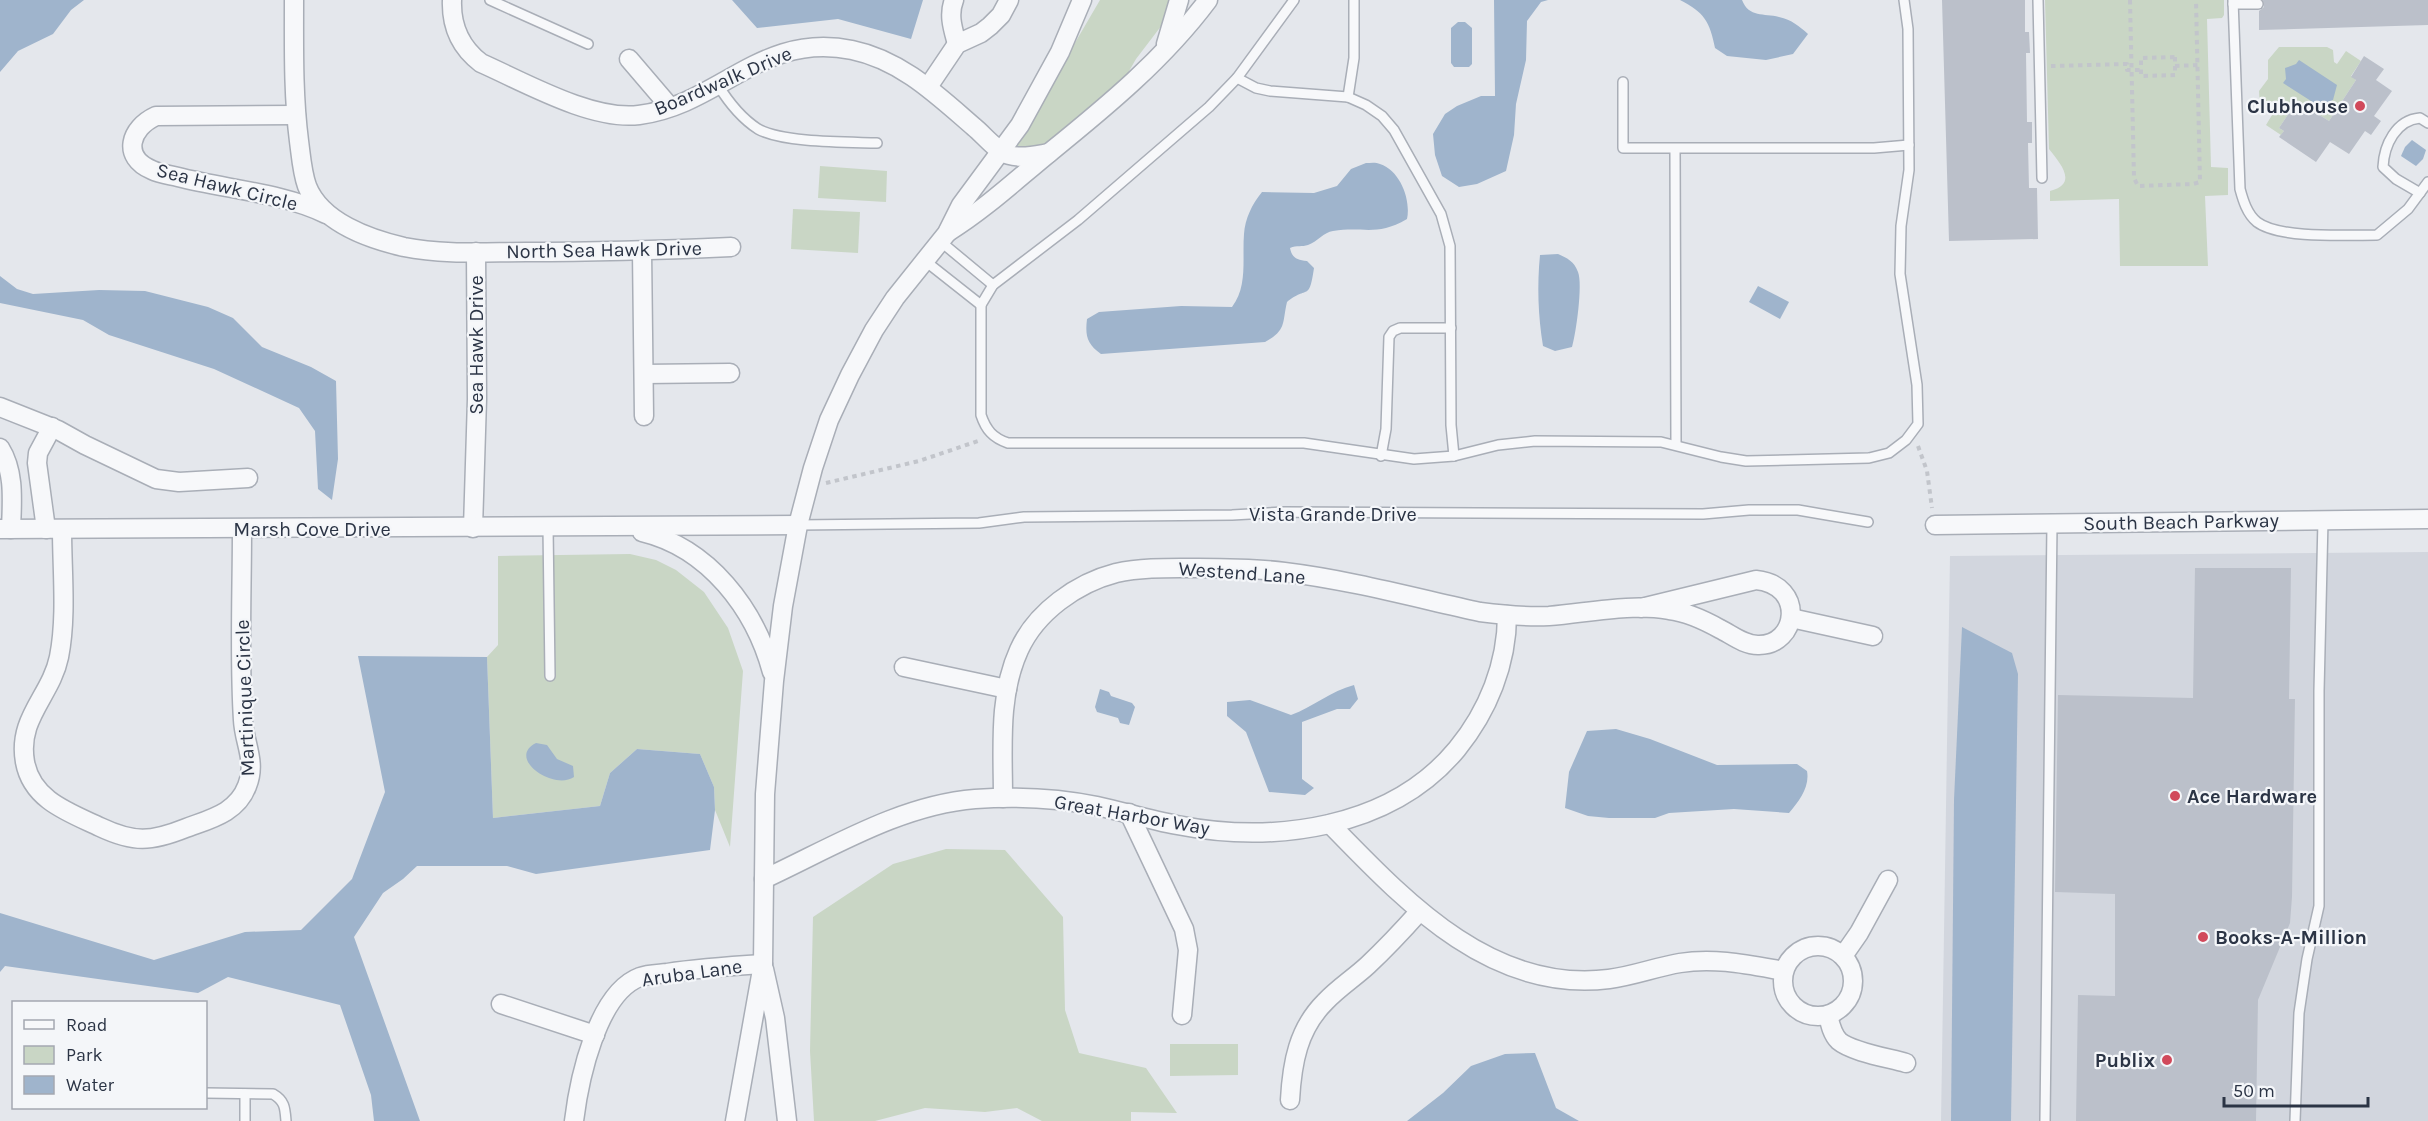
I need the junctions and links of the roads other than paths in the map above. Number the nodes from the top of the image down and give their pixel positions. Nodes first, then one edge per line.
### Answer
1 (294, 0) edge
2 (452, 0) edge
3 (490, 0) edge
4 (954, 0) edge
5 (1009, 0) edge
6 (1179, 0) edge
7 (1208, 0) edge
8 (1294, 0) edge
9 (1354, 0) edge
10 (1904, 0) edge
11 (2038, 0) edge
12 (1082, 1) edge
13 (2233, 2) edge
14 (2258, 4) dead end
15 (588, 44) dead end
16 (957, 44) junction
17 (1163, 52) junction
18 (629, 59) dead end
19 (1237, 78) junction
20 (1623, 82) dead end
21 (718, 85) junction
22 (928, 87) junction
23 (1348, 97) junction
24 (670, 107) junction
25 (296, 114) junction
26 (2428, 123) edge
27 (877, 143) dead end
28 (1909, 146) junction
29 (1676, 148) junction
30 (1002, 151) junction
31 (1049, 153) junction
32 (2042, 178) dead end
33 (2428, 182) edge
34 (2420, 193) junction
35 (333, 218) junction
36 (943, 237) junction
37 (731, 247) dead end
38 (642, 251) junction
39 (476, 252) junction
40 (924, 260) junction
41 (993, 285) junction
42 (981, 305) junction
43 (1451, 328) junction
44 (730, 373) dead end
45 (644, 374) junction
46 (0, 407) edge
47 (644, 416) dead end
48 (52, 427) junction
49 (1676, 444) junction
50 (3, 454) edge
51 (1381, 456) junction
52 (1454, 456) junction
53 (38, 459) junction
54 (248, 478) dead end
55 (1936, 519) road end
56 (2428, 519) edge
57 (2323, 520) junction
58 (1868, 522) dead end
59 (2052, 524) junction
60 (798, 525) junction
61 (548, 527) junction
62 (623, 527) junction
63 (473, 528) junction
64 (6, 529) edge
65 (242, 529) junction
66 (54, 530) junction
67 (1641, 608) junction
68 (1507, 615) junction
69 (1791, 618) junction
70 (1873, 636) dead end
71 (904, 667) dead end
72 (550, 676) dead end
73 (774, 681) junction
74 (1007, 689) junction
75 (1004, 798) junction
76 (1130, 813) junction
77 (1330, 824) junction
78 (764, 879) junction
79 (1888, 880) dead end
80 (1419, 912) junction
81 (1843, 956) junction
82 (763, 964) junction
83 (1784, 971) junction
84 (501, 1004) dead end
85 (1182, 1015) dead end
86 (1828, 1015) junction
87 (595, 1035) junction
88 (1906, 1063) dead end
89 (207, 1093) edge
90 (245, 1094) junction
91 (1290, 1100) dead end
92 (245, 1121) edge
93 (285, 1121) edge
94 (574, 1121) edge
95 (735, 1121) edge
96 (787, 1121) edge
97 (2044, 1121) edge
98 (2295, 1121) edge

1 - 25 street, Sea Hawk Drive
2 - 24 street, Boardwalk Drive
3 - 15 lane
4 - 16 street
5 - 16 street
6 - 17 street
7 - 17 street
8 - 19 lane
9 - 23 lane
10 - 28 lane
11 - 32 lane
12 - 30 street
13 - 14 lane
13 - 34 lane
16 - 22 street
17 - 31 street
18 - 24 street
19 - 23 lane
19 - 41 lane
20 - 29 lane
21 - 22 street, Boardwalk Drive
21 - 24 street, Boardwalk Drive
21 - 27 lane
22 - 30 street, Boardwalk Drive
23 - 43 lane
25 - 35 street, Sea Hawk Drive
25 - 35 street, Sea Hawk Circle
26 - 34 lane
28 - 29 lane
28 - 49 lane
29 - 49 lane
30 - 31 street
30 - 36 street
31 - 36 street
33 - 34 lane
35 - 39 street, Sea Hawk Drive
36 - 40 street
36 - 41 lane
37 - 38 street, North Sea Hawk Drive
38 - 39 street, North Sea Hawk Drive
38 - 45 street
39 - 63 street, Sea Hawk Drive
40 - 42 lane
40 - 60 street
41 - 42 lane
42 - 51 lane
43 - 51 lane
43 - 52 lane
44 - 45 street
45 - 47 street
46 - 48 street
48 - 53 street
48 - 54 street
49 - 52 lane
50 - 53 street
50 - 64 street
51 - 52 lane
53 - 66 street, Martinique Circle
55 - 59 street, South Beach Parkway
56 - 57 street, South Beach Parkway
57 - 59 street, South Beach Parkway
57 - 98 lane
58 - 60 lane, Vista Grande Drive
59 - 97 lane
60 - 62 street, Marsh Cove Drive
60 - 73 street
61 - 62 street, Marsh Cove Drive
61 - 63 street, Marsh Cove Drive
61 - 72 lane
62 - 73 street, Marsh Cove Drive
63 - 65 street, Marsh Cove Drive
64 - 66 street, Marsh Cove Drive
65 - 66 street, Marsh Cove Drive
65 - 66 street, Martinique Circle
67 - 68 street, Westend Lane
67 - 69 street
67 - 69 street
68 - 74 street, Westend Lane
68 - 77 street, Great Harbor Way
69 - 70 street
71 - 74 street
73 - 78 street
74 - 75 street, Westend Lane
75 - 76 street, Great Harbor Way
75 - 78 street, Great Harbor Way
76 - 77 street, Great Harbor Way
76 - 85 street
77 - 80 street
78 - 82 street
79 - 81 street
80 - 83 street
80 - 91 street
81 - 83 street
81 - 86 street
82 - 87 street, Aruba Lane
82 - 95 street
82 - 96 street
83 - 86 street
84 - 87 street
86 - 88 street
87 - 94 street, Aruba Lane
89 - 90 lane
90 - 92 lane
90 - 93 lane

